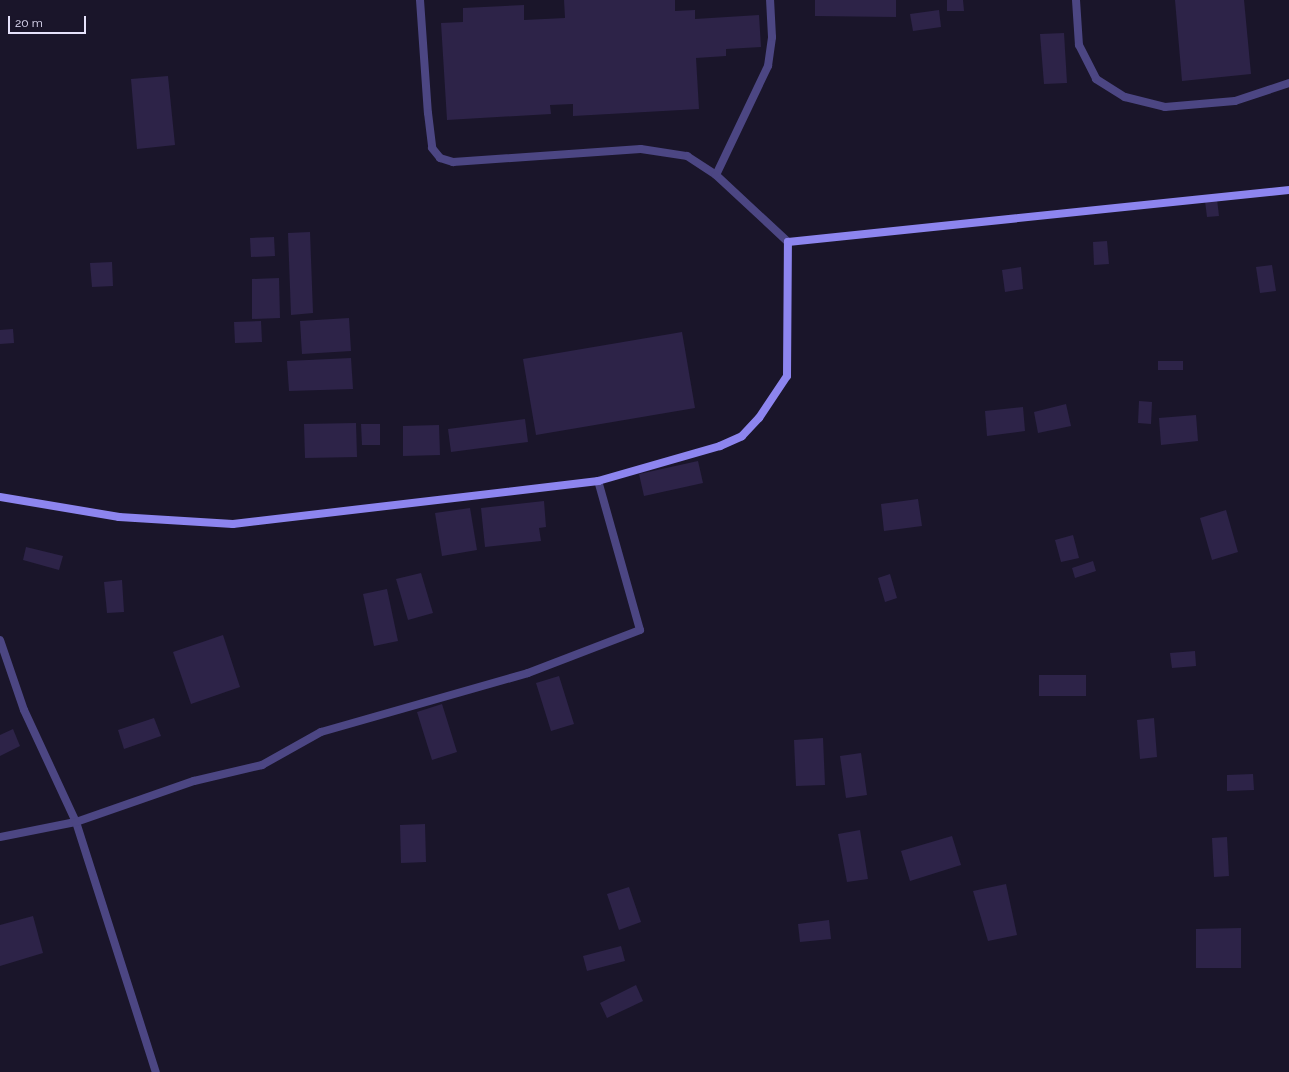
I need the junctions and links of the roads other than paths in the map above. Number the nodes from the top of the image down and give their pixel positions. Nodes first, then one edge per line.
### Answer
1 (420, 0) edge
2 (770, 0) edge
3 (1076, 0) edge
4 (1289, 83) edge
5 (716, 175) junction
6 (1289, 190) edge
7 (788, 242) junction
8 (598, 481) junction
9 (0, 497) edge
10 (0, 640) edge
11 (76, 822) junction
12 (0, 837) edge
13 (156, 1072) edge

1 - 5 street
2 - 5 street
3 - 4 street
5 - 7 street
6 - 7 street
7 - 8 street
8 - 9 street
8 - 11 street
10 - 11 street
11 - 12 street
11 - 13 street

